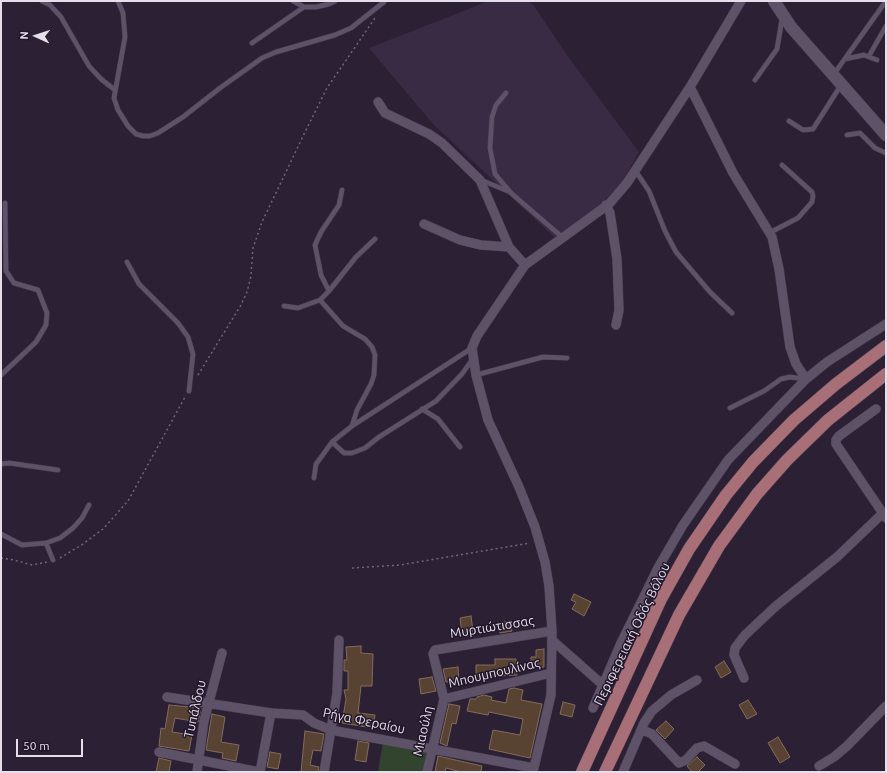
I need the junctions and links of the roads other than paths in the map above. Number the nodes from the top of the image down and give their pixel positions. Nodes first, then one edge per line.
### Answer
1 (42, 1) edge
2 (118, 1) edge
3 (293, 1) edge
4 (335, 1) edge
5 (741, 1) edge
6 (774, 1) edge
7 (886, 1) edge
8 (384, 2) road end
9 (304, 7) junction
10 (783, 16) junction
11 (886, 26) edge
12 (252, 43) dead end
13 (869, 56) junction
14 (844, 59) junction
15 (877, 60) dead end
16 (834, 74) junction
17 (755, 80) dead end
18 (842, 84) junction
19 (690, 87) junction
20 (115, 90) junction
21 (506, 93) dead end
22 (378, 102) dead end
23 (789, 121) dead end
24 (846, 135) dead end
25 (886, 135) edge
26 (886, 153) edge
27 (782, 165) dead end
28 (635, 170) junction
29 (480, 180) junction
30 (342, 190) dead end
31 (512, 193) junction
32 (5, 202) dead end
33 (606, 205) junction
34 (424, 224) dead end
35 (770, 232) junction
36 (562, 237) junction
37 (375, 239) dead end
38 (509, 247) junction
39 (127, 262) dead end
40 (525, 265) junction
41 (329, 291) junction
42 (320, 300) junction
43 (284, 306) dead end
44 (732, 314) dead end
45 (886, 324) edge
46 (616, 325) dead end
47 (886, 346) edge
48 (472, 348) junction
49 (567, 358) dead end
50 (472, 360) junction
51 (886, 374) edge
52 (1, 375) edge
53 (476, 375) junction
54 (806, 379) junction
55 (189, 390) road end
56 (730, 408) dead end
57 (876, 409) dead end
58 (422, 410) junction
59 (352, 426) junction
60 (332, 442) junction
61 (460, 447) dead end
62 (1, 464) edge
63 (58, 470) dead end
64 (314, 478) dead end
65 (89, 505) dead end
66 (884, 516) edge
67 (1, 534) edge
68 (46, 543) junction
69 (53, 560) road end
70 (552, 636) junction
71 (339, 640) dead end
72 (435, 650) joint
73 (222, 653) dead end
74 (551, 673) junction
75 (744, 678) dead end
76 (697, 680) dead end
77 (603, 685) junction
78 (167, 697) dead end
79 (444, 699) junction
80 (208, 704) junction
81 (886, 706) edge
82 (593, 708) dead end
83 (271, 713) junction
84 (331, 730) junction
85 (640, 732) junction
86 (432, 748) junction
87 (159, 752) dead end
88 (198, 760) junction
89 (735, 764) dead end
90 (819, 766) dead end
91 (534, 770) edge
92 (197, 772) edge
93 (260, 772) edge
94 (324, 772) edge
95 (427, 772) edge
96 (582, 772) edge
97 (605, 772) edge
98 (623, 772) edge

1 - 20 lane
2 - 20 lane
3 - 9 lane
4 - 9 lane
5 - 19 street
6 - 10 street
7 - 14 lane
8 - 20 lane
9 - 12 lane
10 - 16 street
10 - 17 lane
11 - 13 lane
13 - 14 lane
13 - 15 lane
14 - 16 lane
16 - 18 street
18 - 23 lane
18 - 25 street
19 - 28 street
19 - 35 street
21 - 31 lane
22 - 29 street
24 - 26 lane
27 - 35 lane
28 - 33 street
28 - 44 lane
29 - 31 lane
29 - 38 street
30 - 41 lane
31 - 36 lane
32 - 52 lane
33 - 36 street
33 - 46 street
34 - 38 street
35 - 54 street
36 - 40 street
37 - 41 lane
38 - 40 street
39 - 55 lane
40 - 48 street
41 - 42 lane
42 - 43 lane
42 - 59 lane
45 - 54 street
47 - 96 main road, Περιφερειακή Οδός Βόλου
48 - 50 street
48 - 59 lane
49 - 53 lane
50 - 53 street
50 - 58 lane
51 - 97 main road
53 - 70 street
54 - 56 lane
54 - 77 street
57 - 66 street
58 - 60 lane
58 - 61 lane
59 - 60 lane
60 - 64 lane
62 - 63 lane
65 - 68 lane
66 - 75 street
67 - 68 lane
68 - 69 lane
70 - 72 street, Μυρτιώτισσας
70 - 74 street
70 - 77 street
71 - 84 street
72 - 79 street, Μιαούλη
73 - 80 street, Τυπάλδου
74 - 79 street, Μπουμπουλίνας
74 - 91 street
76 - 85 street
77 - 82 street
78 - 80 street, Ρήγα Φεραίου
79 - 86 street, Μιαούλη
80 - 83 street, Ρήγα Φεραίου
80 - 88 street, Τυπάλδου
81 - 90 street
83 - 84 street, Ρήγα Φεραίου
83 - 93 street
84 - 86 street, Ρήγα Φεραίου
84 - 94 street
85 - 89 street
85 - 98 street
86 - 91 street, Ρήγα Φεραίου
86 - 95 street, Μιαούλη
87 - 88 street
88 - 92 street, Τυπάλδου
88 - 93 street

